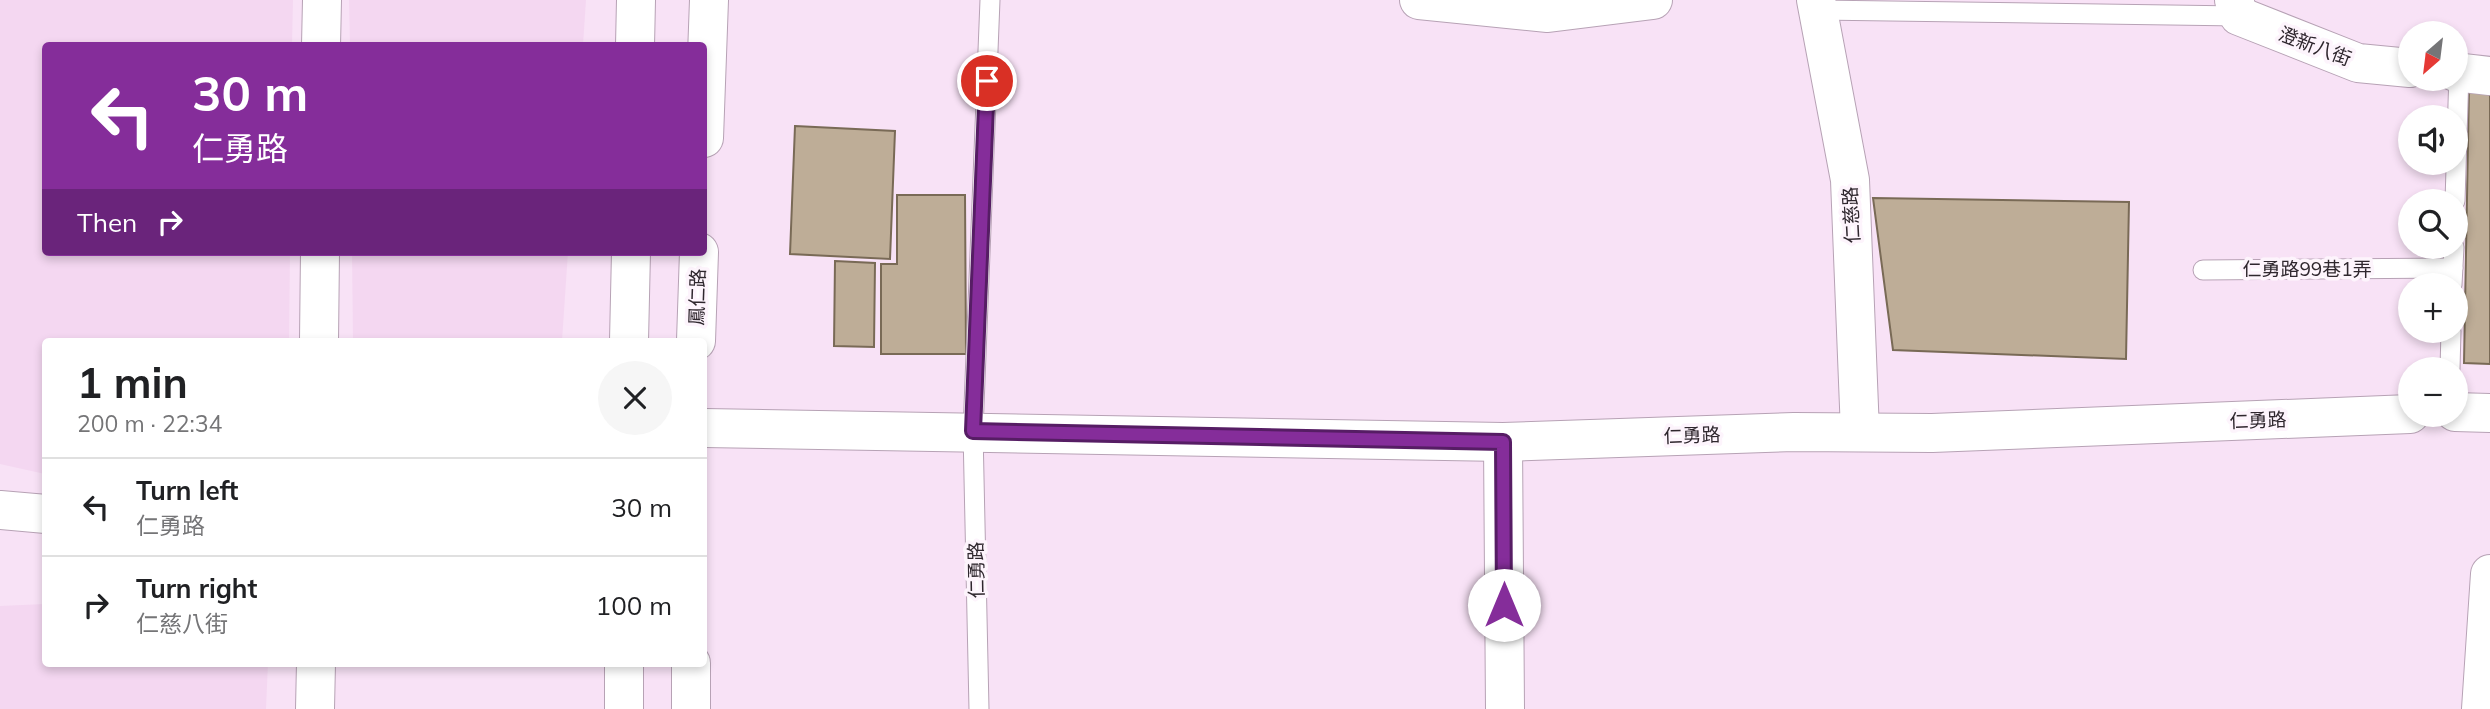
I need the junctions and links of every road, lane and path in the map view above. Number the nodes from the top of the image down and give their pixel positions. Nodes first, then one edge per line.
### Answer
1 (322, 0) edge
2 (636, 0) edge
3 (709, 0) edge
4 (990, 0) edge
5 (1419, 0) edge
6 (1653, 0) edge
7 (1817, 5) edge
8 (2237, 8) edge
9 (321, 42) edge
10 (635, 42) edge
11 (707, 55) edge
12 (2398, 67) edge
13 (2466, 91) edge
14 (2456, 189) edge
15 (320, 256) edge
16 (631, 256) edge
17 (699, 256) edge
18 (2203, 270) dead end
19 (2398, 275) edge
20 (319, 338) edge
21 (629, 338) edge
22 (696, 338) edge
23 (2468, 412) edge
24 (2490, 413) edge
25 (2398, 414) edge
26 (707, 428) edge
27 (973, 431) junction
28 (1860, 432) junction
29 (1503, 442) junction
30 (0, 510) edge
31 (42, 514) edge
32 (2490, 574) edge
33 (316, 667) edge
34 (624, 667) edge
35 (691, 667) edge
36 (315, 709) edge
37 (624, 709) edge
38 (691, 709) edge
39 (979, 709) edge
40 (1504, 709) edge
41 (2481, 709) edge

1 - 9 street
2 - 10 street
3 - 11 street
4 - 27 lane
5 - 6 street
7 - 8 lane
7 - 28 street, 仁慈路
8 - 12 street, 澄新八街
13 - 14 lane
15 - 20 street
16 - 21 street
17 - 22 street, 鳳仁路
18 - 19 lane, 仁勇路99巷1弄
23 - 24 street
25 - 28 street, 仁勇路
26 - 27 street, 仁勇路
27 - 29 street, 仁勇路
27 - 39 lane, 仁勇路
28 - 29 street, 仁勇路
29 - 40 street
30 - 31 street
32 - 41 street
33 - 36 street
34 - 37 street
35 - 38 street

